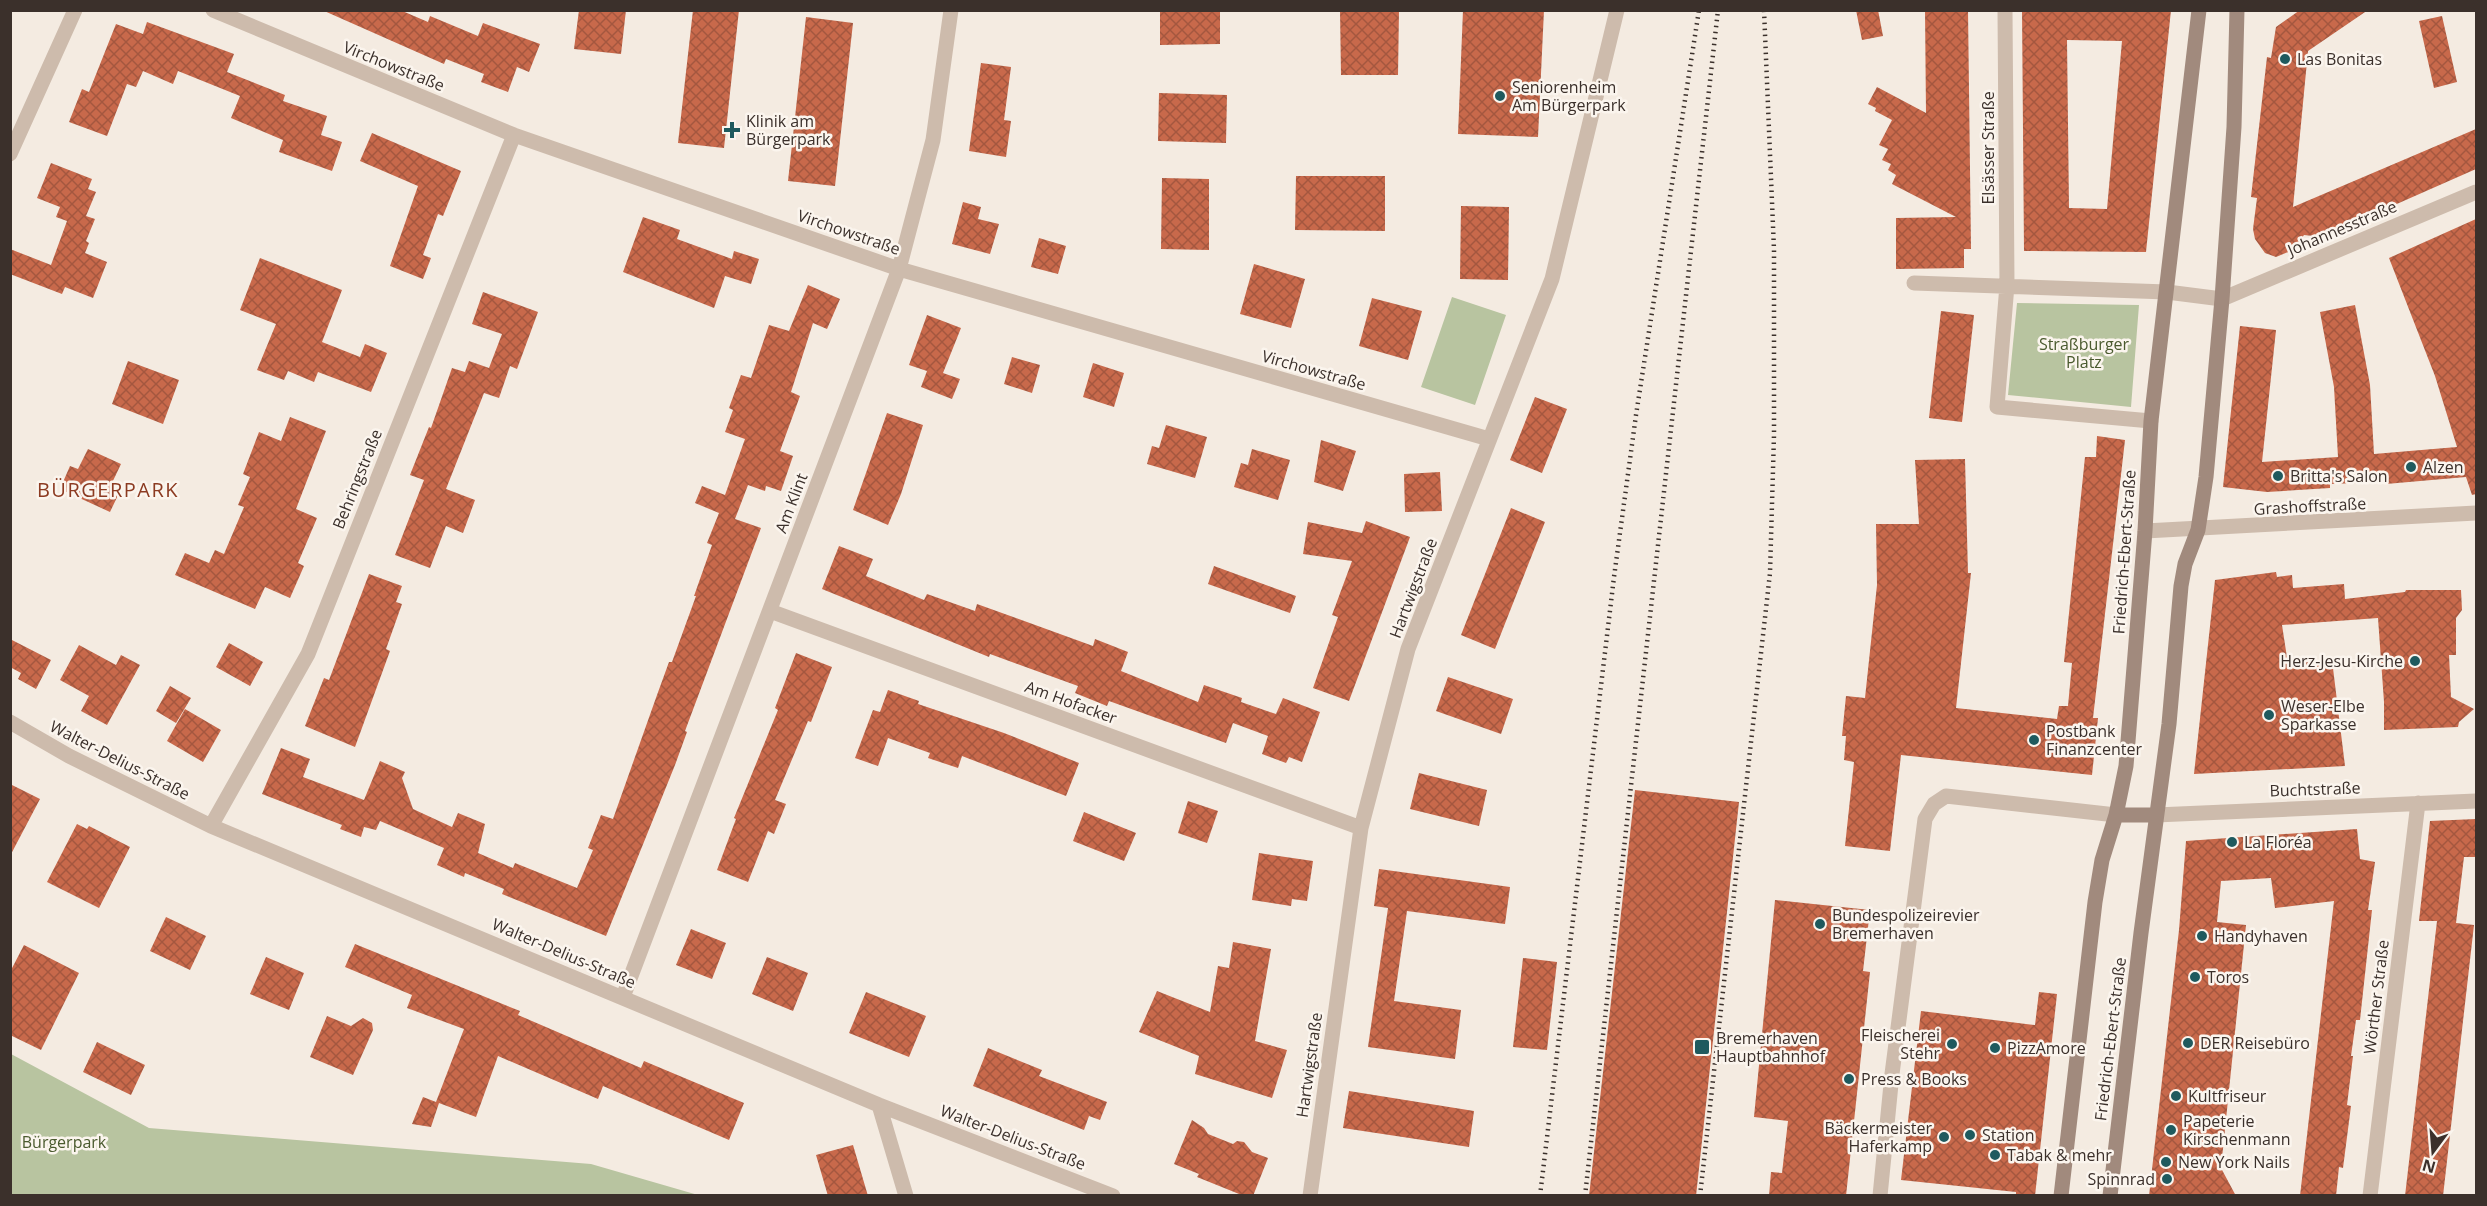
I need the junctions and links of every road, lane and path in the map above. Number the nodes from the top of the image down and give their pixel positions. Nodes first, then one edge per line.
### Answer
1 (75, 10) edge
2 (213, 10) edge
3 (951, 10) edge
4 (1617, 10) edge
5 (2006, 10) edge
6 (2199, 10) edge
7 (2237, 10) edge
8 (514, 135) junction
9 (10, 154) edge
10 (2476, 192) edge
11 (899, 269) junction
12 (1914, 283) dead end
13 (2007, 285) junction
14 (2167, 292) junction
15 (2222, 298) junction
16 (2151, 421) junction
17 (1489, 439) junction
18 (2476, 513) edge
19 (2198, 530) junction
20 (2145, 531) junction
21 (770, 611) junction
22 (10, 722) edge
23 (2476, 801) edge
24 (2418, 803) junction
25 (2116, 814) junction
26 (2156, 815) junction
27 (211, 826) junction
28 (1361, 828) junction
29 (623, 997) junction
30 (879, 1105) junction
31 (906, 1196) edge
32 (1113, 1196) edge
33 (1310, 1196) edge
34 (1880, 1196) edge
35 (2061, 1196) edge
36 (2110, 1196) edge
37 (2370, 1196) edge

1 - 9 street
2 - 8 street, Virchowstraße
3 - 11 street, Am Klint
4 - 17 street, Hartwigstraße
5 - 13 street, Elsässer Straße
6 - 14 main road, Friedrich-Ebert-Straße
7 - 15 main road, Friedrich-Ebert-Straße
8 - 11 street, Virchowstraße
8 - 27 street, Behringstraße
10 - 15 street, Johannesstraße
11 - 17 street, Virchowstraße
11 - 21 street, Am Klint
12 - 13 street
13 - 14 street
13 - 16 street
14 - 15 street
14 - 16 main road, Friedrich-Ebert-Straße
15 - 19 main road, Friedrich-Ebert-Straße
16 - 20 main road, Friedrich-Ebert-Straße
17 - 28 street, Hartwigstraße
18 - 19 street, Grashoffstraße
19 - 20 street, Grashoffstraße
19 - 26 main road, Friedrich-Ebert-Straße
20 - 25 main road, Friedrich-Ebert-Straße
21 - 28 street, Am Hofacker
21 - 29 street, Am Klint
22 - 27 street, Walter-Delius-Straße
23 - 24 street, Buchtstraße
24 - 26 street, Buchtstraße
24 - 37 street, Wörther Straße
25 - 26 main road
25 - 34 street
25 - 35 main road, Friedrich-Ebert-Straße
26 - 36 main road, Friedrich-Ebert-Straße
27 - 29 street, Walter-Delius-Straße
28 - 33 street, Hartwigstraße
29 - 30 street, Walter-Delius-Straße
30 - 31 street
30 - 32 street, Walter-Delius-Straße

